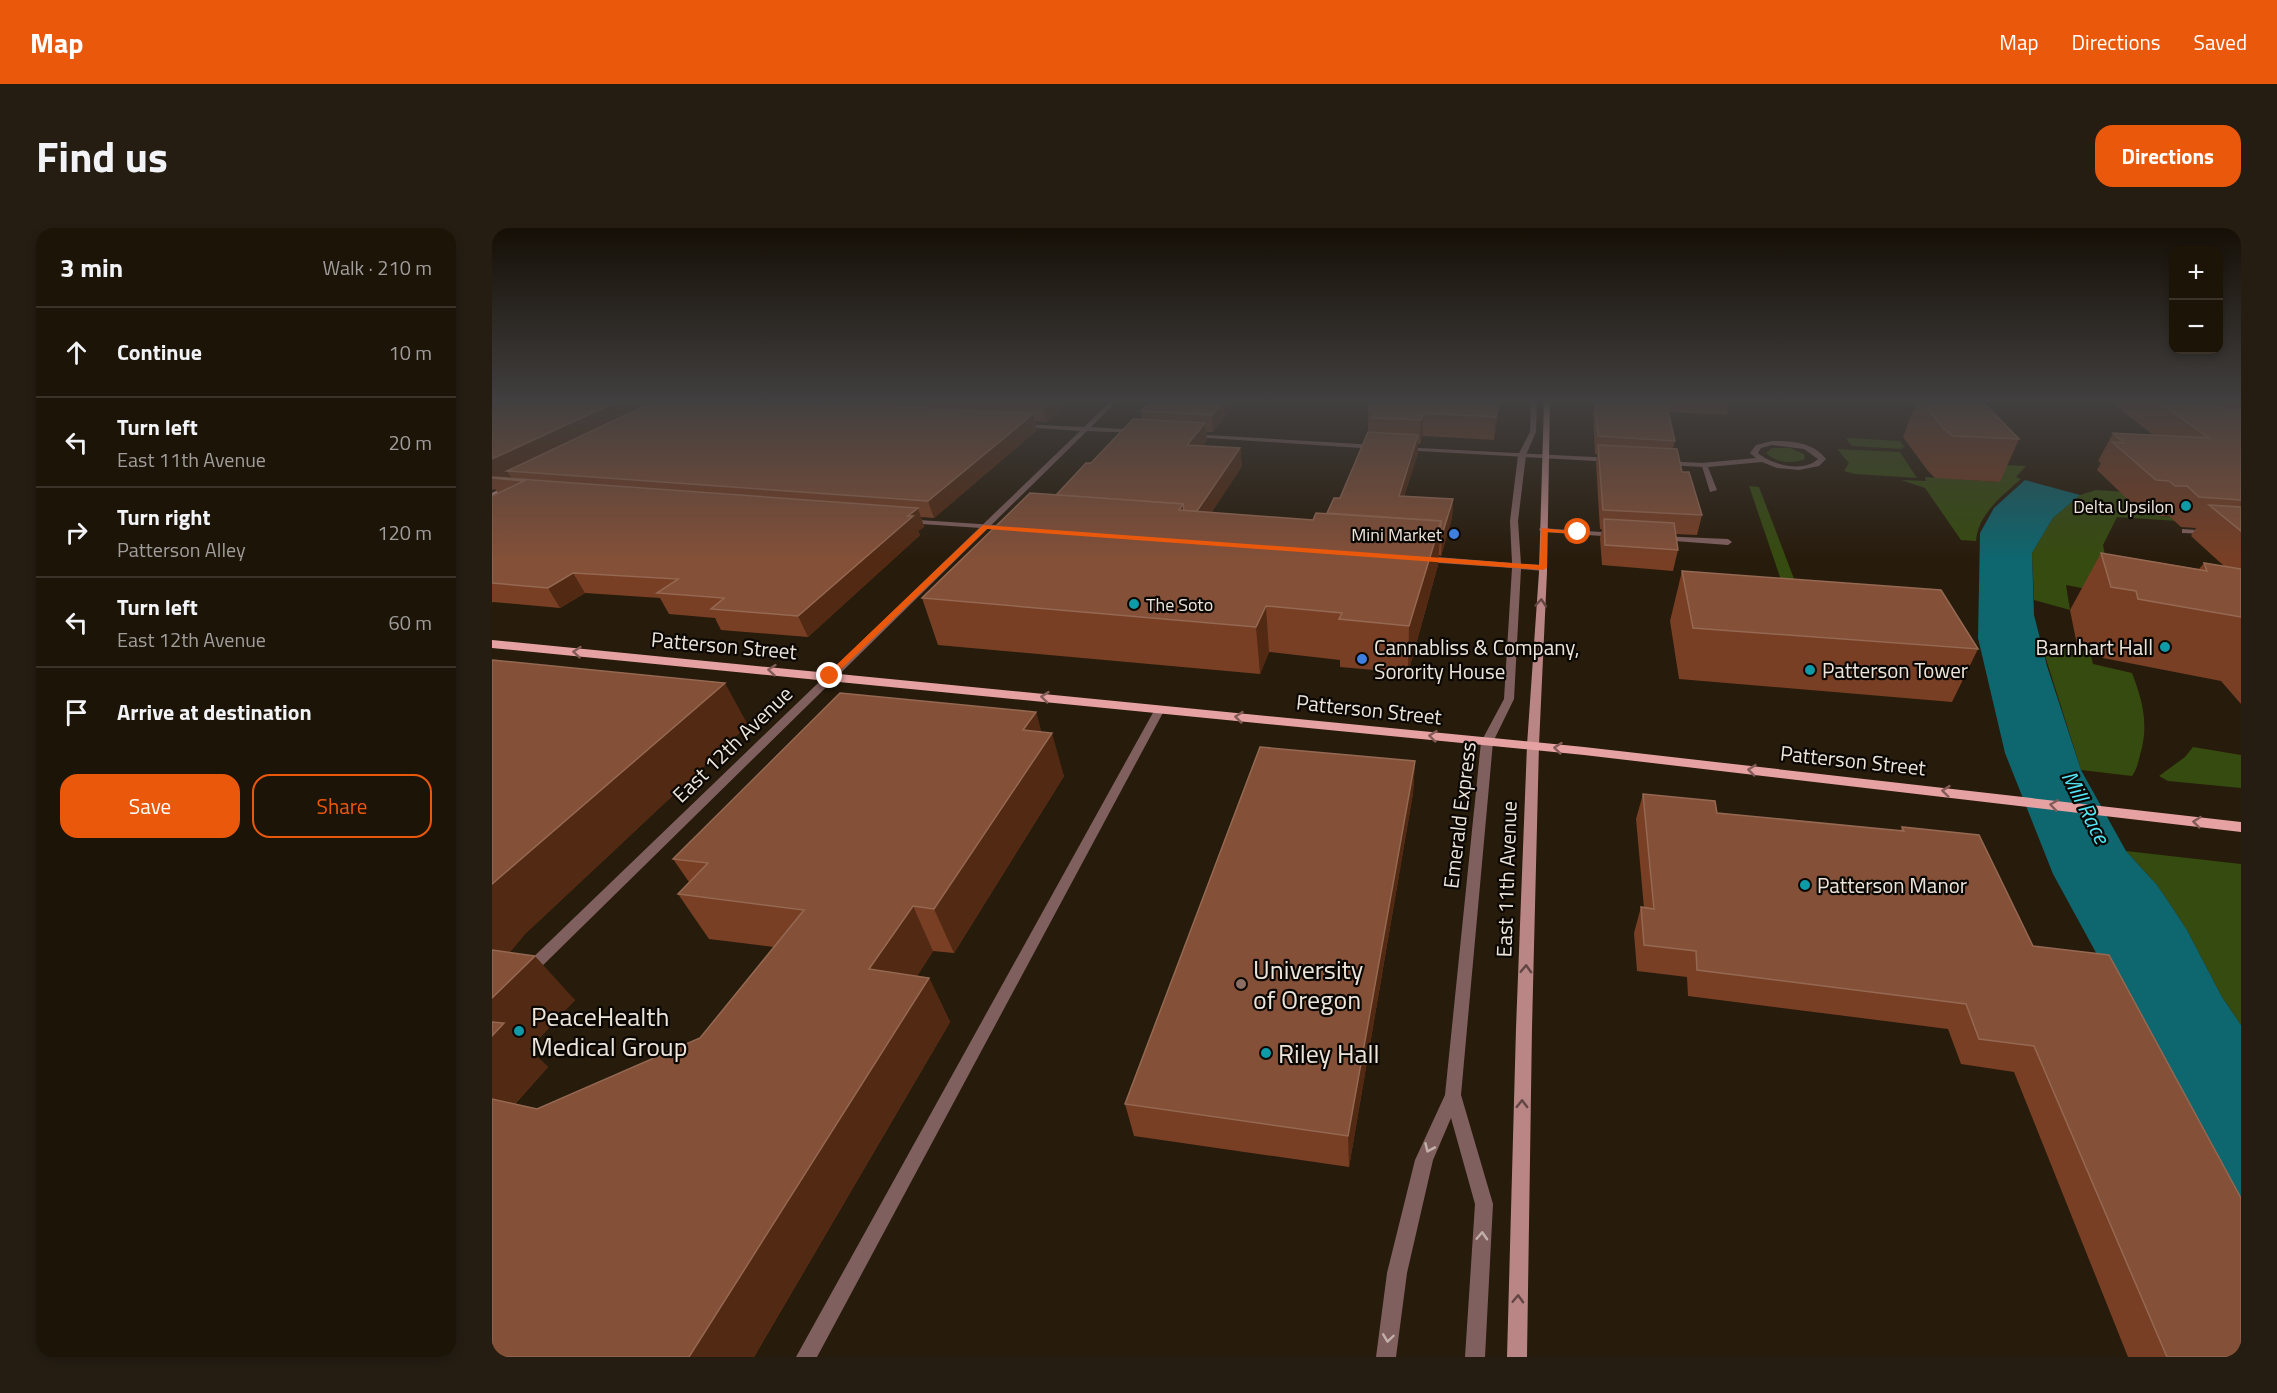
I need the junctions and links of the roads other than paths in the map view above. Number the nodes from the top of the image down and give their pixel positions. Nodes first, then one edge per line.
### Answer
1 (1059, 455) edge
2 (1516, 455) edge
3 (1522, 455) junction
4 (1756, 455) edge
5 (1819, 455) edge
6 (1545, 457) junction
7 (1622, 460) edge
8 (1762, 460) junction
9 (1656, 462) edge
10 (1704, 465) junction
11 (522, 481) edge
12 (1713, 490) dead end
13 (502, 491) junction
14 (522, 492) edge
15 (492, 496) edge
16 (902, 520) edge
17 (986, 526) junction
18 (1016, 529) edge
19 (1543, 530) junction
20 (2186, 531) dead end
21 (1624, 535) edge
22 (2241, 535) edge
23 (1647, 537) edge
24 (1728, 542) dead end
25 (1410, 558) edge
26 (1517, 566) junction
27 (1543, 568) junction
28 (492, 644) edge
29 (830, 676) junction
30 (1160, 709) junction
31 (1487, 742) junction
32 (1533, 746) junction
33 (2241, 827) edge
34 (516, 982) edge
35 (1453, 1095) junction
36 (806, 1357) edge
37 (1386, 1357) edge
38 (1474, 1357) edge
39 (1517, 1357) edge

1 - 17 street, East 12th Avenue
2 - 3 street
3 - 6 street
3 - 26 street, Emerald Express
4 - 8 street
5 - 8 street
6 - 7 street
6 - 19 main road, East 11th Avenue
8 - 10 street
9 - 10 street
10 - 12 street
11 - 13 main road
13 - 14 street
13 - 15 main road
16 - 17 street
17 - 18 street
17 - 29 street, East 12th Avenue
19 - 21 street
19 - 27 main road, East 11th Avenue
20 - 22 street
23 - 24 street
25 - 26 street
26 - 27 street
26 - 31 street, Emerald Express
32 -> 27 main road, East 11th Avenue
29 -> 28 main road, Patterson Street
30 -> 29 main road, Patterson Street
29 - 34 street, East 12th Avenue
31 -> 30 main road, Patterson Street
30 - 36 street
31 - 32 main road, Patterson Street
31 - 35 street, Emerald Express
33 -> 32 main road, Patterson Street
39 -> 32 main road, East 11th Avenue
35 -> 37 street, Emerald Express
38 -> 35 street, Emerald Express

